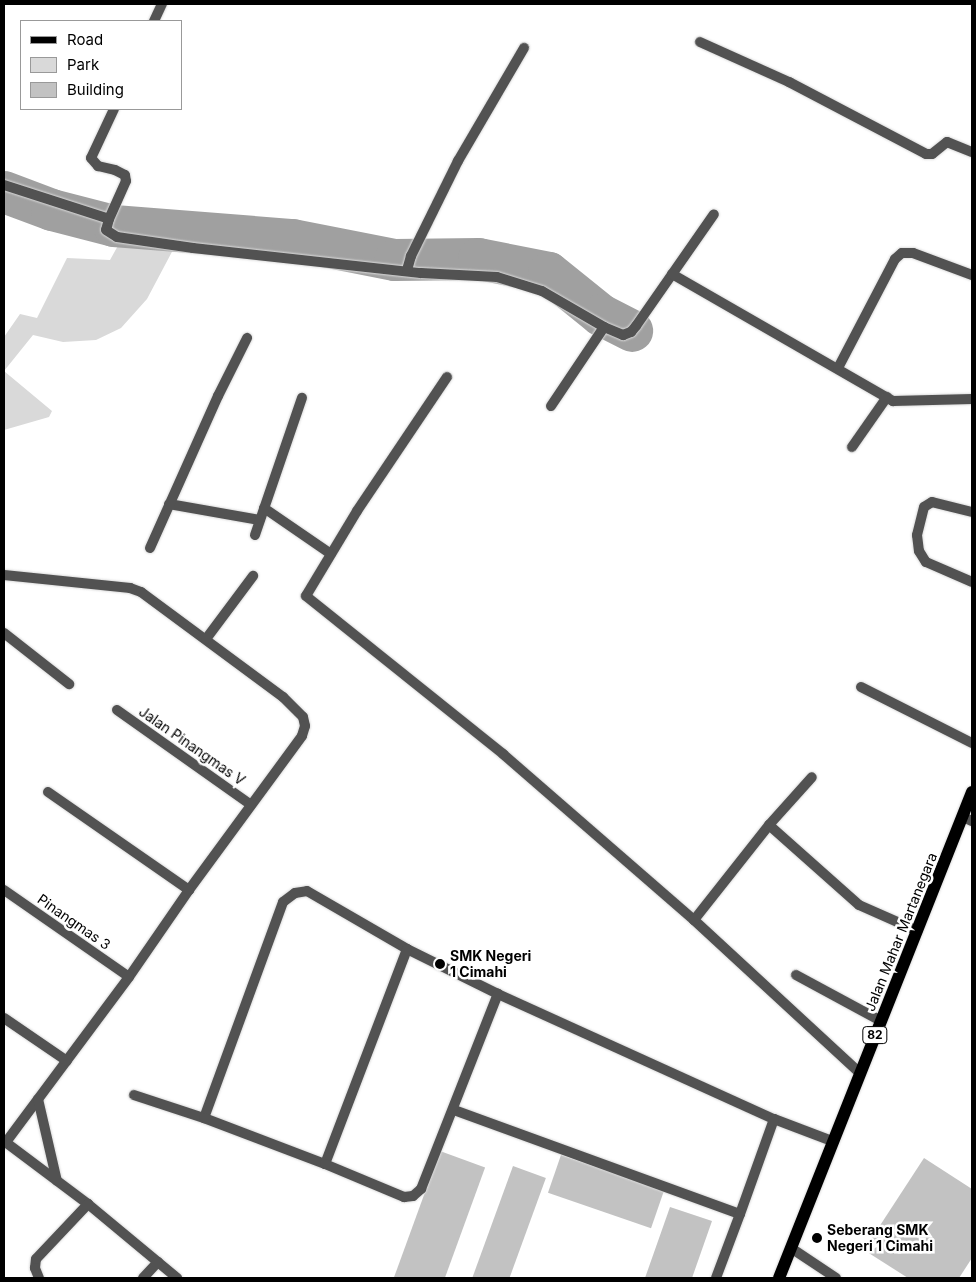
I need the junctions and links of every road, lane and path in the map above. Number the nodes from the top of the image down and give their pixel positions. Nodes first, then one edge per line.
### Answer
1 (162, 4) edge
2 (154, 20) edge
3 (700, 42) dead end
4 (524, 48) dead end
5 (114, 110) edge
6 (972, 152) edge
7 (4, 185) edge
8 (714, 214) dead end
9 (108, 222) junction
10 (408, 264) junction
11 (672, 274) junction
12 (972, 275) edge
13 (604, 327) junction
14 (247, 338) dead end
15 (838, 368) junction
16 (447, 377) dead end
17 (887, 397) junction
18 (302, 398) dead end
19 (972, 399) edge
20 (551, 406) dead end
21 (852, 447) dead end
22 (169, 504) junction
23 (264, 508) junction
24 (972, 512) edge
25 (260, 520) junction
26 (254, 535) dead end
27 (150, 548) dead end
28 (331, 554) junction
29 (4, 575) edge
30 (252, 576) dead end
31 (972, 582) edge
32 (4, 633) edge
33 (206, 639) junction
34 (69, 684) dead end
35 (861, 687) dead end
36 (117, 710) dead end
37 (972, 743) edge
38 (812, 777) dead end
39 (48, 792) dead end
40 (972, 792) edge
41 (251, 805) junction
42 (967, 819) edge
43 (769, 825) junction
44 (4, 890) edge
45 (189, 890) junction
46 (694, 920) junction
47 (918, 931) junction
48 (407, 949) junction
49 (796, 975) dead end
50 (129, 977) junction
51 (498, 994) junction
52 (4, 1018) edge
53 (881, 1021) junction
54 (67, 1061) junction
55 (860, 1073) junction
56 (134, 1095) dead end
57 (38, 1100) junction
58 (454, 1110) junction
59 (204, 1118) junction
60 (774, 1119) junction
61 (832, 1141) junction
62 (5, 1142) edge
63 (325, 1164) junction
64 (57, 1181) junction
65 (88, 1204) junction
66 (740, 1214) junction
67 (791, 1248) junction
68 (158, 1262) junction
69 (39, 1278) edge
70 (143, 1278) edge
71 (177, 1278) edge
72 (716, 1278) edge
73 (779, 1278) edge
74 (836, 1278) edge

1 - 2 street
3 - 6 street
4 - 10 street
5 - 9 street
7 - 9 street
8 - 11 street
9 - 10 street
10 - 13 street
11 - 13 street
11 - 15 street
12 - 15 street
13 - 20 street
14 - 22 street
15 - 17 street
16 - 28 street
17 - 19 street
17 - 21 street
18 - 23 street
22 - 25 street
22 - 27 street
23 - 25 street
23 - 28 street
24 - 31 street
25 - 26 street
28 - 46 street
29 - 33 street
30 - 33 street
32 - 34 street
33 - 41 street
35 - 37 street
36 - 41 street, Jalan Pinangmas V
38 - 43 street
39 - 45 street
40 - 42 main road, Jalan Mahar Martanegara / 82
41 - 45 street
42 - 47 main road, Jalan Mahar Martanegara / 82
43 - 46 street
43 - 47 street
44 - 50 street, Pinangmas 3
45 - 50 street
46 - 55 street
47 - 53 main road, Jalan Mahar Martanegara / 82
48 - 51 street
48 - 59 street
48 - 63 street
49 - 53 street
50 - 54 street
51 - 58 street
51 - 60 street
52 - 54 street
53 - 55 main road, Jalan Mahar Martanegara / 82
54 - 57 street
55 - 61 main road, Jalan Mahar Martanegara / 82
56 - 59 street
57 - 62 street
57 - 64 street
58 - 63 street
58 - 66 street
59 - 63 street
60 - 61 street
60 - 66 street
61 - 67 main road, Jalan Mahar Martanegara / 82
62 - 64 street
64 - 65 street
65 - 68 street
65 - 69 street
66 - 72 street
67 - 73 main road, Jalan Mahar Martanegara / 82
67 - 74 street
68 - 70 street
68 - 71 street

